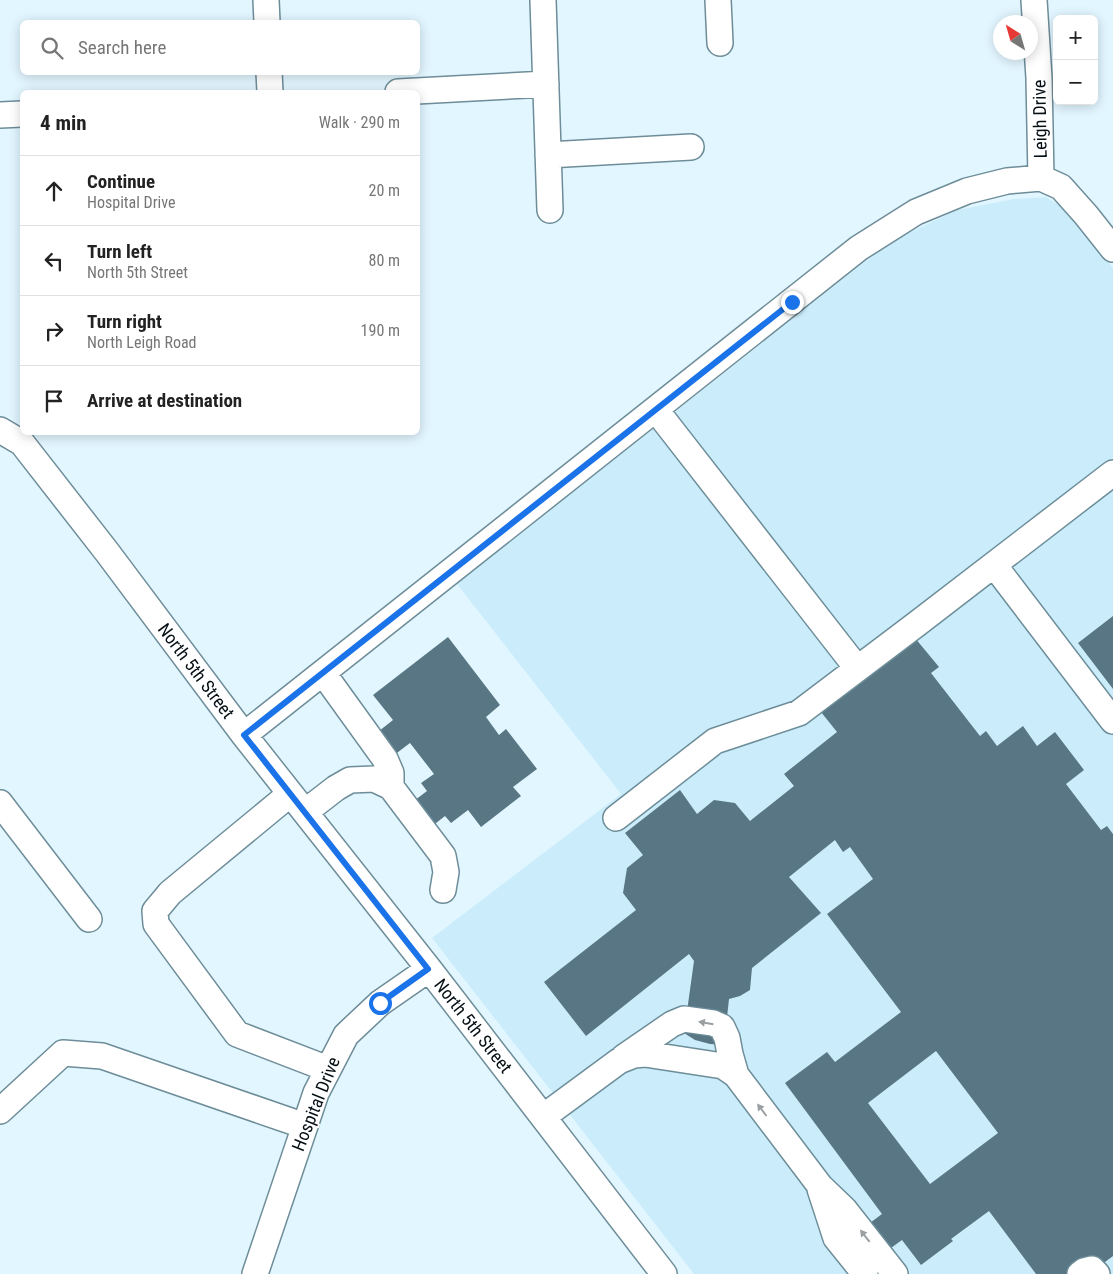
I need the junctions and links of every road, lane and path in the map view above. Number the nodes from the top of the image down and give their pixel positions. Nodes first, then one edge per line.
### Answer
1 (266, 0) edge
2 (543, 0) edge
3 (718, 0) edge
4 (1034, 0) edge
5 (267, 20) edge
6 (720, 43) dead end
7 (269, 75) edge
8 (546, 84) junction
9 (270, 90) edge
10 (420, 91) edge
11 (20, 114) edge
12 (0, 115) edge
13 (691, 147) dead end
14 (548, 155) junction
15 (1041, 178) junction
16 (550, 210) dead end
17 (1113, 249) edge
18 (656, 410) junction
19 (0, 430) edge
20 (1113, 473) edge
21 (994, 564) junction
22 (857, 668) junction
23 (323, 673) junction
24 (1113, 721) edge
25 (244, 735) junction
26 (391, 787) junction
27 (0, 803) edge
28 (298, 803) junction
29 (616, 818) dead end
30 (443, 890) dead end
31 (89, 920) dead end
32 (428, 969) junction
33 (612, 1066) junction
34 (328, 1069) junction
35 (736, 1075) junction
36 (0, 1111) edge
37 (544, 1117) junction
38 (305, 1126) junction
39 (820, 1186) junction
40 (256, 1274) edge
41 (664, 1274) edge
42 (864, 1274) edge
43 (895, 1274) edge
44 (1080, 1274) edge
45 (1098, 1274) edge

1 - 5 street
2 - 8 street
3 - 6 street
4 - 15 street, Leigh Drive
7 - 9 street
8 - 10 street
8 - 14 street
11 - 12 street
13 - 14 street
14 - 16 street
15 - 17 street
15 - 18 street
18 - 22 street
18 - 23 street
19 - 25 street, North 5th Street
20 - 21 street
21 - 22 street
21 - 24 street
22 - 29 street
23 - 25 street
23 - 26 street
25 - 28 street, North 5th Street
26 - 28 street
26 - 30 street
27 - 31 street
28 - 32 street, North 5th Street
28 - 34 street
32 - 34 street, Hospital Drive
32 - 37 street, North 5th Street
33 - 35 street
35 -> 33 street
33 - 37 street
34 - 38 street, Hospital Drive
39 -> 35 street
36 - 38 street
37 - 41 street, North 5th Street
38 - 40 street, Hospital Drive
39 - 42 street
43 -> 39 street
44 - 45 street

